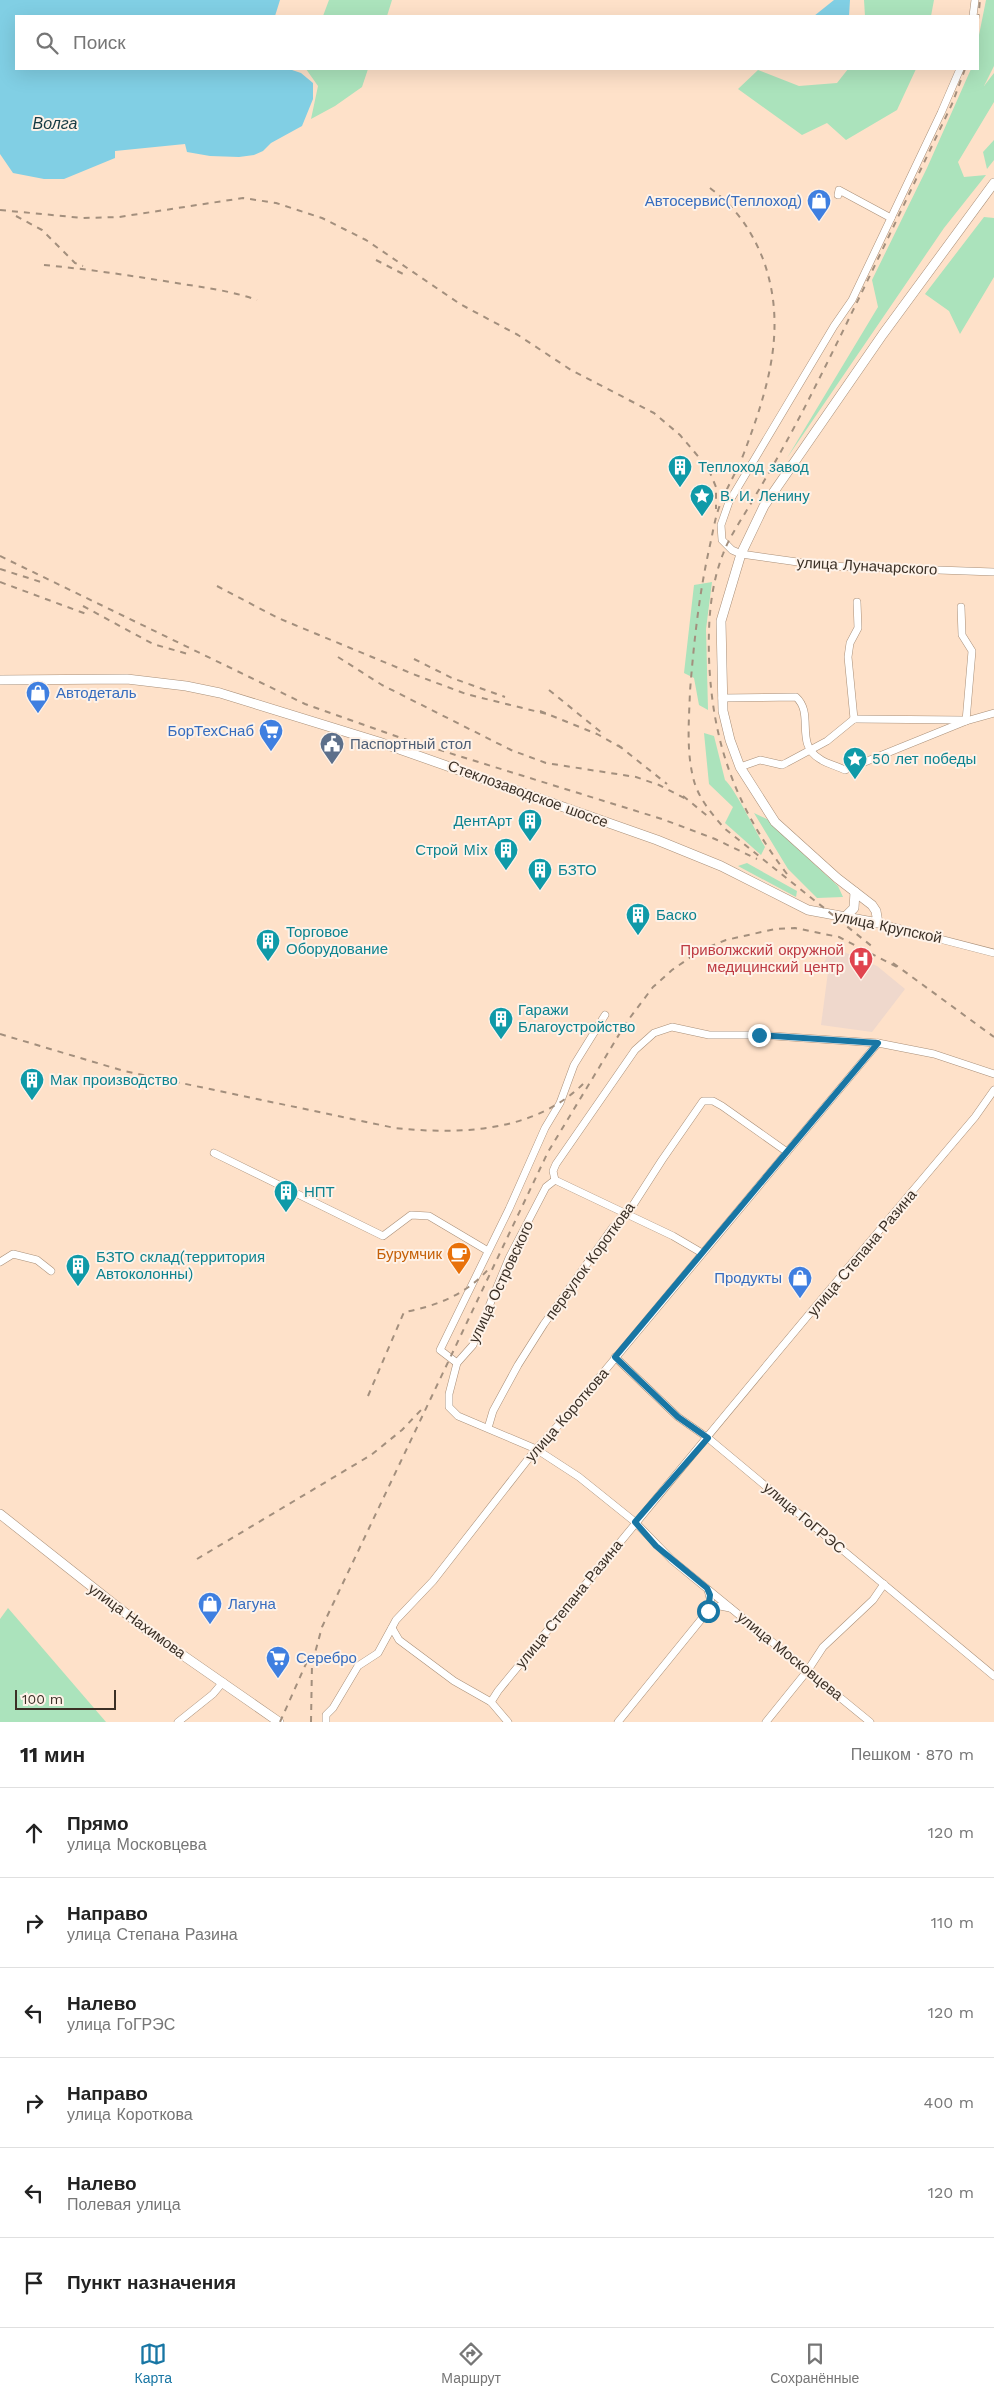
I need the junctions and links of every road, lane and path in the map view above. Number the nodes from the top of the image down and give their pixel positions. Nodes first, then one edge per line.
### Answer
1 (975, 0) edge
2 (972, 15) edge
3 (960, 70) edge
4 (994, 183) edge
5 (838, 195) dead end
6 (891, 218) junction
7 (741, 554) junction
8 (994, 572) edge
9 (857, 602) dead end
10 (960, 607) dead end
11 (0, 680) edge
12 (722, 698) junction
13 (994, 713) edge
14 (854, 719) junction
15 (966, 720) junction
16 (810, 750) junction
17 (740, 767) junction
18 (855, 892) junction
19 (782, 899) joint
20 (844, 918) junction
21 (878, 923) junction
22 (994, 953) edge
23 (605, 1015) dead end
24 (878, 1043) junction
25 (994, 1074) edge
26 (994, 1090) edge
27 (787, 1152) junction
28 (214, 1153) dead end
29 (555, 1180) junction
30 (626, 1216) junction
31 (488, 1251) junction
32 (702, 1253) junction
33 (0, 1262) edge
34 (51, 1272) dead end
35 (615, 1357) junction
36 (457, 1363) junction
37 (449, 1407) joint
38 (488, 1428) junction
39 (708, 1438) junction
40 (536, 1449) junction
41 (0, 1514) edge
42 (635, 1522) junction
43 (884, 1584) junction
44 (707, 1588) junction
45 (733, 1609) junction
46 (708, 1611) junction
47 (392, 1628) junction
48 (808, 1670) junction
49 (994, 1676) edge
50 (223, 1682) junction
51 (491, 1702) junction
52 (178, 1722) edge
53 (279, 1722) edge
54 (326, 1722) edge
55 (508, 1722) edge
56 (618, 1722) edge
57 (766, 1722) edge
58 (870, 1722) edge

1 - 2 street
3 - 6 street
4 - 7 main road
5 - 6 street
6 - 7 street
7 - 8 street, улица Луначарского
7 - 12 main road
9 - 14 street
10 - 15 street
11 - 19 main road, Стеклозаводское шоссе
12 - 16 street
12 - 17 main road
13 - 15 street
14 - 15 street
14 - 16 street
15 - 16 street
16 - 17 street
17 - 18 main road
18 - 20 main road
18 - 21 main road
19 - 20 main road, улица Крупской
20 - 21 main road, улица Крупской
21 - 22 street, улица Крупской
23 - 31 street
24 - 25 street
24 - 27 street, улица Короткова
24 - 29 street, улица Островского
26 - 39 street, улица Степана Разина
27 - 30 street, переулок Короткова
27 - 32 street, улица Короткова
28 - 31 street
29 - 30 street
29 - 36 street, улица Островского
30 - 32 street
30 - 38 street, переулок Короткова
31 - 36 street
32 - 35 street, улица Короткова
33 - 34 street
35 - 39 street, улица ГоГРЭС
35 - 40 street, улица Короткова
36 - 37 street, улица Островского
37 - 38 street, улица Московцева
38 - 40 street, улица Московцева
39 - 42 street, улица Степана Разина
39 - 43 street, улица ГоГРЭС
40 - 42 street, улица Московцева
40 - 47 street, улица Короткова
41 - 50 main road, улица Нахимова
42 - 44 street, улица Московцева
42 - 51 street, улица Степана Разина
43 - 48 street
43 - 49 street, улица ГоГРЭС
44 - 45 street, улица Московцева
44 - 46 street
45 - 46 street, улица Московцева
45 - 48 street, улица Московцева
46 - 56 street
47 - 51 street
47 - 54 street, улица Короткова
48 - 57 street
48 - 58 street, улица Московцева
50 - 52 street
50 - 53 main road, улица Нахимова
51 - 55 street

